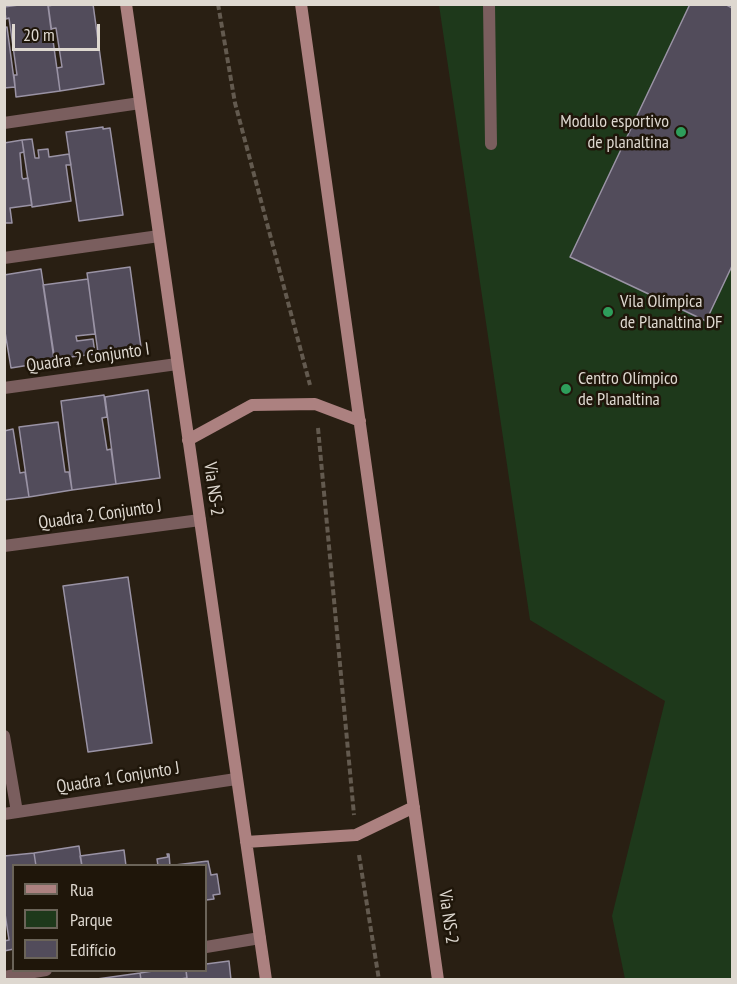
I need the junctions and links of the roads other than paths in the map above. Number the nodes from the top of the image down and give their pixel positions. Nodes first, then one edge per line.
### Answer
1 (126, 4) edge
2 (301, 4) edge
3 (489, 4) edge
4 (140, 103) junction
5 (4, 123) edge
6 (491, 144) dead end
7 (159, 236) junction
8 (4, 258) edge
9 (177, 364) junction
10 (4, 388) edge
11 (360, 421) junction
12 (188, 440) junction
13 (200, 520) junction
14 (4, 546) edge
15 (4, 736) edge
16 (236, 779) junction
17 (414, 807) junction
18 (11, 813) edge
19 (246, 842) junction
20 (260, 938) junction
21 (207, 946) edge
22 (34, 972) edge
23 (4, 977) edge
24 (266, 980) edge
25 (438, 980) edge

1 - 4 street, Via NS-2
2 - 11 street, Via NS-2
3 - 6 street
4 - 5 street
4 - 7 street, Via NS-2
7 - 8 street
7 - 9 street, Via NS-2
9 - 10 street, Quadra 2 Conjunto I
9 - 12 street, Via NS-2
11 - 12 street
11 - 17 street, Via NS-2
12 - 13 street, Via NS-2
13 - 14 street, Quadra 2 Conjunto J
13 - 16 street, Via NS-2
15 - 18 street
16 - 18 street, Quadra 1 Conjunto J
16 - 19 street, Via NS-2
17 - 19 street
17 - 25 street, Via NS-2
19 - 20 street, Via NS-2
20 - 21 street
20 - 24 street, Via NS-2
22 - 23 street

